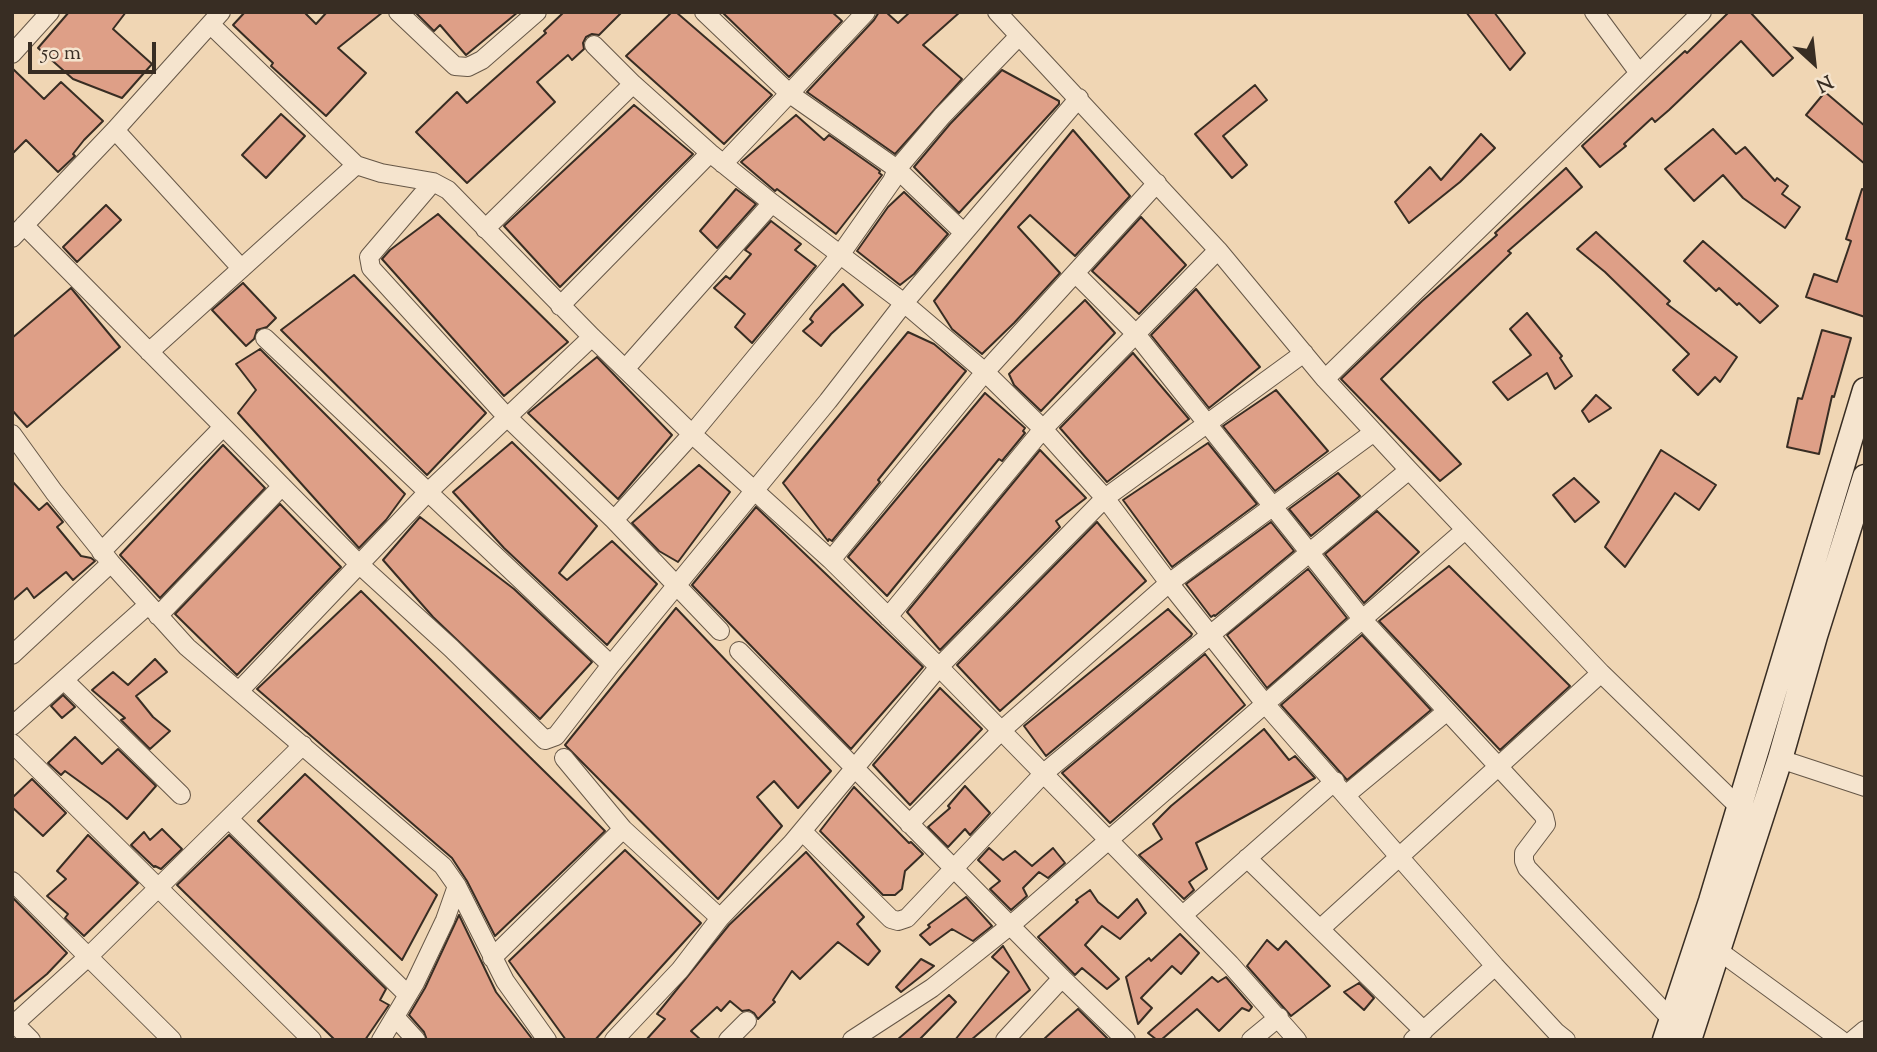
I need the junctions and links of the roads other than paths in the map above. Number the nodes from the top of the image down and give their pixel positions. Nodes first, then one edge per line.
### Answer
1 (50, 12) edge
2 (398, 12) edge
3 (537, 12) edge
4 (704, 12) edge
5 (997, 12) edge
6 (1594, 12) edge
7 (1702, 12) edge
8 (856, 15) edge
9 (216, 18) edge
10 (1020, 36) junction
11 (594, 45) dead end
12 (12, 54) edge
13 (1639, 73) junction
14 (633, 84) junction
15 (790, 94) junction
16 (1079, 98) junction
17 (115, 130) junction
18 (717, 158) junction
19 (356, 165) junction
20 (897, 169) junction
21 (433, 182) junction
22 (1157, 183) junction
23 (772, 203) junction
24 (485, 229) junction
25 (18, 231) edge
26 (963, 232) junction
27 (1218, 250) junction
28 (840, 254) junction
29 (242, 268) junction
30 (1076, 272) junction
31 (904, 303) junction
32 (560, 306) junction
33 (1136, 334) junction
34 (592, 337) junction
35 (265, 338) dead end
36 (149, 352) junction
37 (1304, 353) junction
38 (625, 369) junction
39 (985, 372) junction
40 (1325, 379) junction
41 (1865, 390) edge
42 (506, 416) junction
43 (1207, 424) junction
44 (223, 427) junction
45 (1043, 429) junction
46 (1374, 432) junction
47 (692, 433) junction
48 (12, 434) edge
49 (1409, 470) junction
50 (1865, 477) edge
51 (282, 486) junction
52 (754, 489) junction
53 (426, 493) junction
54 (1105, 499) junction
55 (1272, 505) junction
56 (614, 520) junction
57 (1465, 530) junction
58 (1309, 551) junction
59 (106, 557) junction
60 (831, 560) junction
61 (360, 565) junction
62 (1169, 583) junction
63 (677, 586) junction
64 (153, 611) junction
65 (888, 617) junction
66 (1363, 620) junction
67 (720, 631) dead end
68 (1209, 634) junction
69 (739, 651) dead end
70 (12, 654) edge
71 (611, 665) junction
72 (939, 667) junction
73 (1601, 673) junction
74 (64, 680) junction
75 (239, 691) junction
76 (1266, 705) junction
77 (1446, 712) junction
78 (12, 726) edge
79 (1002, 730) junction
80 (12, 743) edge
81 (303, 745) junction
82 (564, 758) dead end
83 (1780, 759) junction
84 (1499, 767) junction
85 (853, 768) junction
86 (1044, 773) junction
87 (1865, 787) edge
88 (1341, 788) junction
89 (181, 795) dead end
90 (1738, 806) junction
91 (229, 819) junction
92 (909, 824) junction
93 (623, 829) junction
94 (802, 831) junction
95 (1109, 839) junction
96 (1400, 857) junction
97 (1247, 858) junction
98 (953, 869) junction
99 (12, 881) edge
100 (457, 886) junction
101 (159, 887) junction
102 (1722, 905) junction
103 (1183, 915) junction
104 (720, 918) junction
105 (1011, 925) junction
106 (1320, 929) junction
107 (1719, 951) junction
108 (88, 957) junction
109 (492, 958) junction
110 (1495, 966) junction
111 (1062, 978) junction
112 (408, 995) junction
113 (1279, 1017) junction
114 (396, 1018) junction
115 (747, 1021) dead end
116 (13, 1023) edge
117 (1668, 1030) edge
118 (1865, 1030) edge
119 (874, 1035) edge
120 (1418, 1035) edge
121 (1557, 1037) edge
122 (1120, 1038) edge
123 (31, 1040) edge
124 (172, 1040) edge
125 (312, 1040) edge
126 (381, 1040) edge
127 (416, 1040) edge
128 (547, 1040) edge
129 (614, 1040) edge
130 (728, 1040) edge
131 (852, 1040) edge
132 (1005, 1040) edge
133 (1251, 1040) edge
134 (1297, 1040) edge
135 (1689, 1040) edge
136 (1842, 1040) edge
137 (1853, 1040) edge

1 - 12 street
2 - 3 street
4 - 15 street
5 - 10 street
6 - 13 street
7 - 13 street
8 - 15 street
9 - 17 street
9 - 19 street
10 - 16 street
10 - 20 street
11 - 14 street
13 - 40 street
14 - 18 street
14 - 24 street
15 - 18 street
15 - 20 street
16 - 22 street
16 - 26 street
17 - 25 street
17 - 29 street
18 - 23 street
18 - 32 street
19 - 21 street
19 - 29 street
20 - 26 street
20 - 28 street
21 - 24 street
21 - 42 street
22 - 27 street
22 - 30 street
23 - 28 street
23 - 38 street
24 - 32 street
25 - 36 street
26 - 31 street
27 - 33 street
27 - 37 street
28 - 31 street
28 - 47 street
29 - 36 street
30 - 33 street
30 - 39 street
31 - 39 street
31 - 52 street
32 - 34 street
33 - 43 street
33 - 45 street
34 - 38 street
34 - 42 street
35 - 53 street
36 - 44 street
37 - 40 street
37 - 43 street
38 - 47 street
39 - 45 street
39 - 60 street
40 - 46 street
41 - 90 main road
42 - 53 street
42 - 56 street
43 - 54 street
43 - 55 street
44 - 51 street
44 - 59 street
45 - 54 street
45 - 65 street
46 - 49 street
46 - 55 street
47 - 52 street
47 - 56 street
48 - 59 street
49 - 57 street
49 - 58 street
50 - 83 main road
51 - 61 street
51 - 64 street
52 - 60 street
52 - 63 street
53 - 61 street
53 - 71 street
54 - 62 street
54 - 72 street
55 - 58 street
55 - 62 street
56 - 63 street
57 - 66 street
57 - 73 street
58 - 66 street
58 - 68 street
59 - 64 street
59 - 70 street
60 - 65 street
61 - 71 street
61 - 75 street
62 - 68 street
62 - 79 street
63 - 67 street
63 - 71 street
64 - 74 street
64 - 75 street
65 - 72 street
66 - 76 street
66 - 77 street
68 - 76 street
68 - 86 street
69 - 85 street
72 - 79 street
72 - 85 street
73 - 84 street
73 - 90 street
74 - 78 street
74 - 89 street
75 - 81 street
76 - 88 street
76 - 95 street
77 - 84 street
77 - 88 street
79 - 86 street
79 - 92 street
80 - 101 street
81 - 91 street
81 - 100 street
82 - 93 street
83 - 87 street
83 - 102 main road
84 - 96 street
84 - 117 street
85 - 92 street
85 - 94 street
86 - 95 street
86 - 98 street
88 - 96 street
88 - 97 street
90 - 102 main road
91 - 101 street
91 - 112 street
92 - 98 street
93 - 104 street
93 - 109 street
94 - 98 street
94 - 104 street
95 - 103 street
95 - 105 street
96 - 106 street
96 - 110 street
97 - 103 street
97 - 106 street
98 - 105 street
99 - 108 street
100 - 109 street
100 - 112 street
101 - 108 street
101 - 125 street
102 - 107 main road
102 - 117 main road
103 - 113 street
104 - 129 street
105 - 111 street
105 - 119 street
106 - 120 street
107 - 135 main road
107 - 136 street
108 - 116 street
108 - 124 street
109 - 128 street
110 - 120 street
110 - 121 street
111 - 122 street
111 - 132 street
112 - 114 street
113 - 133 street
113 - 134 street
114 - 126 street
114 - 127 street
115 - 130 street
116 - 123 street
118 - 137 street
119 - 131 street

